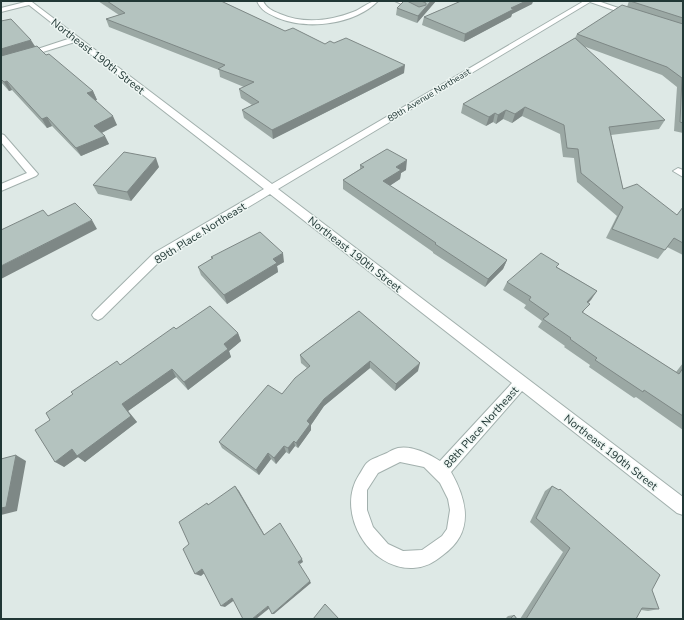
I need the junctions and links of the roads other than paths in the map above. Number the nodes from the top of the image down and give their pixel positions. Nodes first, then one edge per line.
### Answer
1 (260, 1) edge
2 (375, 1) edge
3 (398, 1) edge
4 (588, 1) edge
5 (592, 1) edge
6 (28, 2) edge
7 (1, 10) edge
8 (421, 11) edge
9 (638, 16) edge
10 (76, 39) junction
11 (1, 64) edge
12 (1, 137) edge
13 (1, 188) edge
14 (271, 189) junction
15 (98, 315) dead end
16 (522, 383) junction
17 (441, 472) junction
18 (683, 507) edge

1 - 2 street
3 - 8 street
4 - 14 street, 89th Avenue Northeast
5 - 9 street
6 - 7 street
6 - 10 street, Northeast 190th Street
10 - 11 street
10 - 14 street, Northeast 190th Street
12 - 13 street
14 - 15 street, 89th Place Northeast
14 - 16 street, Northeast 190th Street
16 - 17 street, 88th Place Northeast
16 - 18 street, Northeast 190th Street
17 - 17 street, 88th Place Northeast

